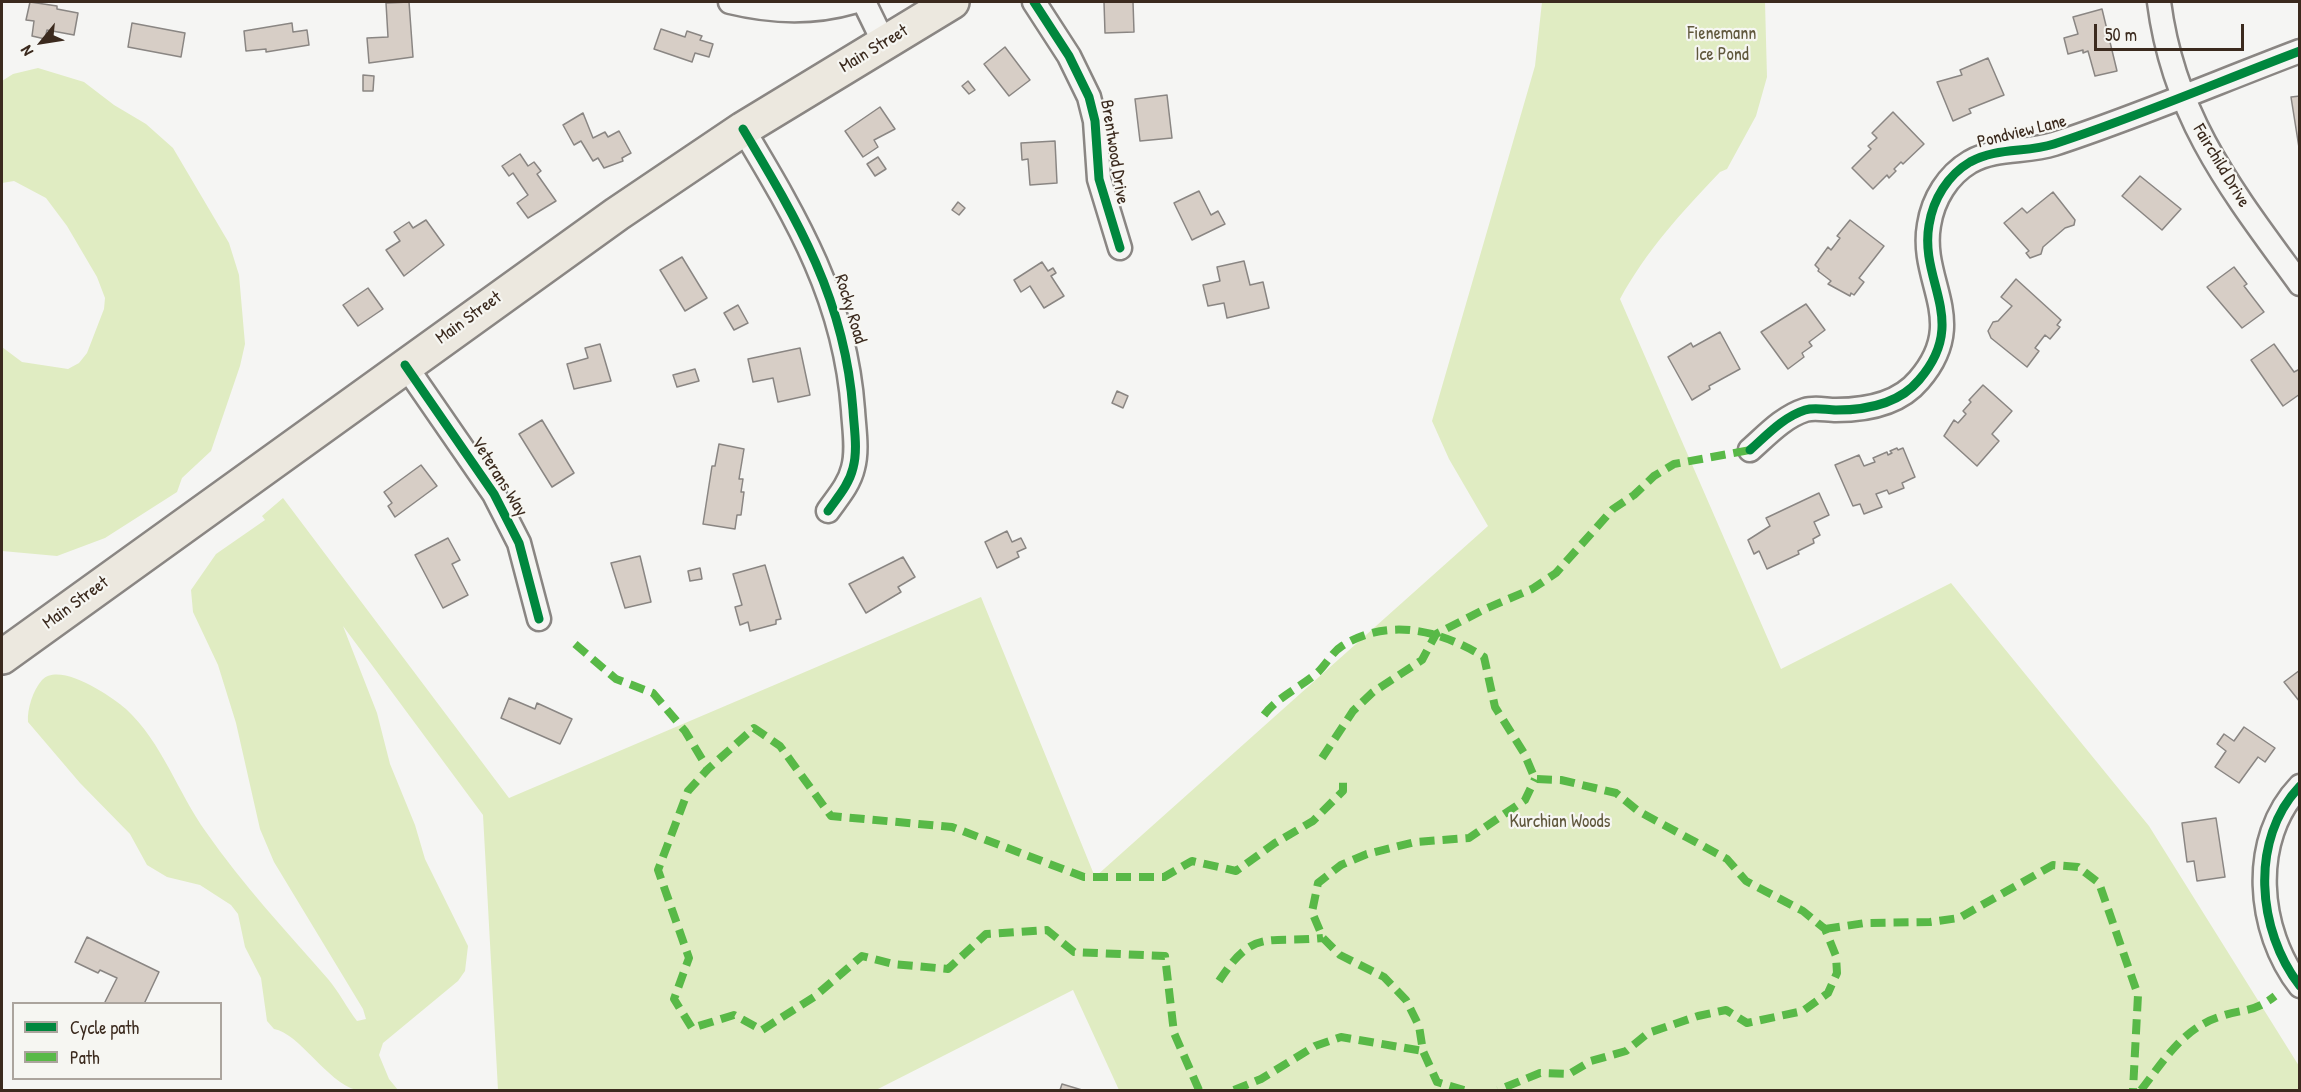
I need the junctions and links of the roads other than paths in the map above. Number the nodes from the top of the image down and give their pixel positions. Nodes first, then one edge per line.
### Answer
1 (730, 2) edge
2 (853, 2) edge
3 (864, 2) edge
4 (952, 2) edge
5 (1034, 2) edge
6 (2159, 2) edge
7 (884, 43) junction
8 (2300, 51) edge
9 (2182, 96) junction
10 (743, 129) junction
11 (1120, 248) dead end
12 (2300, 284) edge
13 (405, 364) junction
14 (1750, 450) dead end
15 (828, 511) dead end
16 (539, 619) dead end
17 (2, 657) edge
18 (2300, 786) edge
19 (2300, 986) edge

1 - 2 street
3 - 7 street
4 - 7 main road, Main Street
5 - 11 street, Brentwood Drive
6 - 9 street, Fairchild Drive
7 - 10 main road, Main Street
8 - 9 street, Pondview Lane
9 - 12 street, Fairchild Drive
9 - 14 street, Pondview Lane
10 - 13 main road, Main Street
10 - 15 street, Rocky Road
13 - 16 street, Veterans Way
13 - 17 main road, Main Street
18 - 19 street

